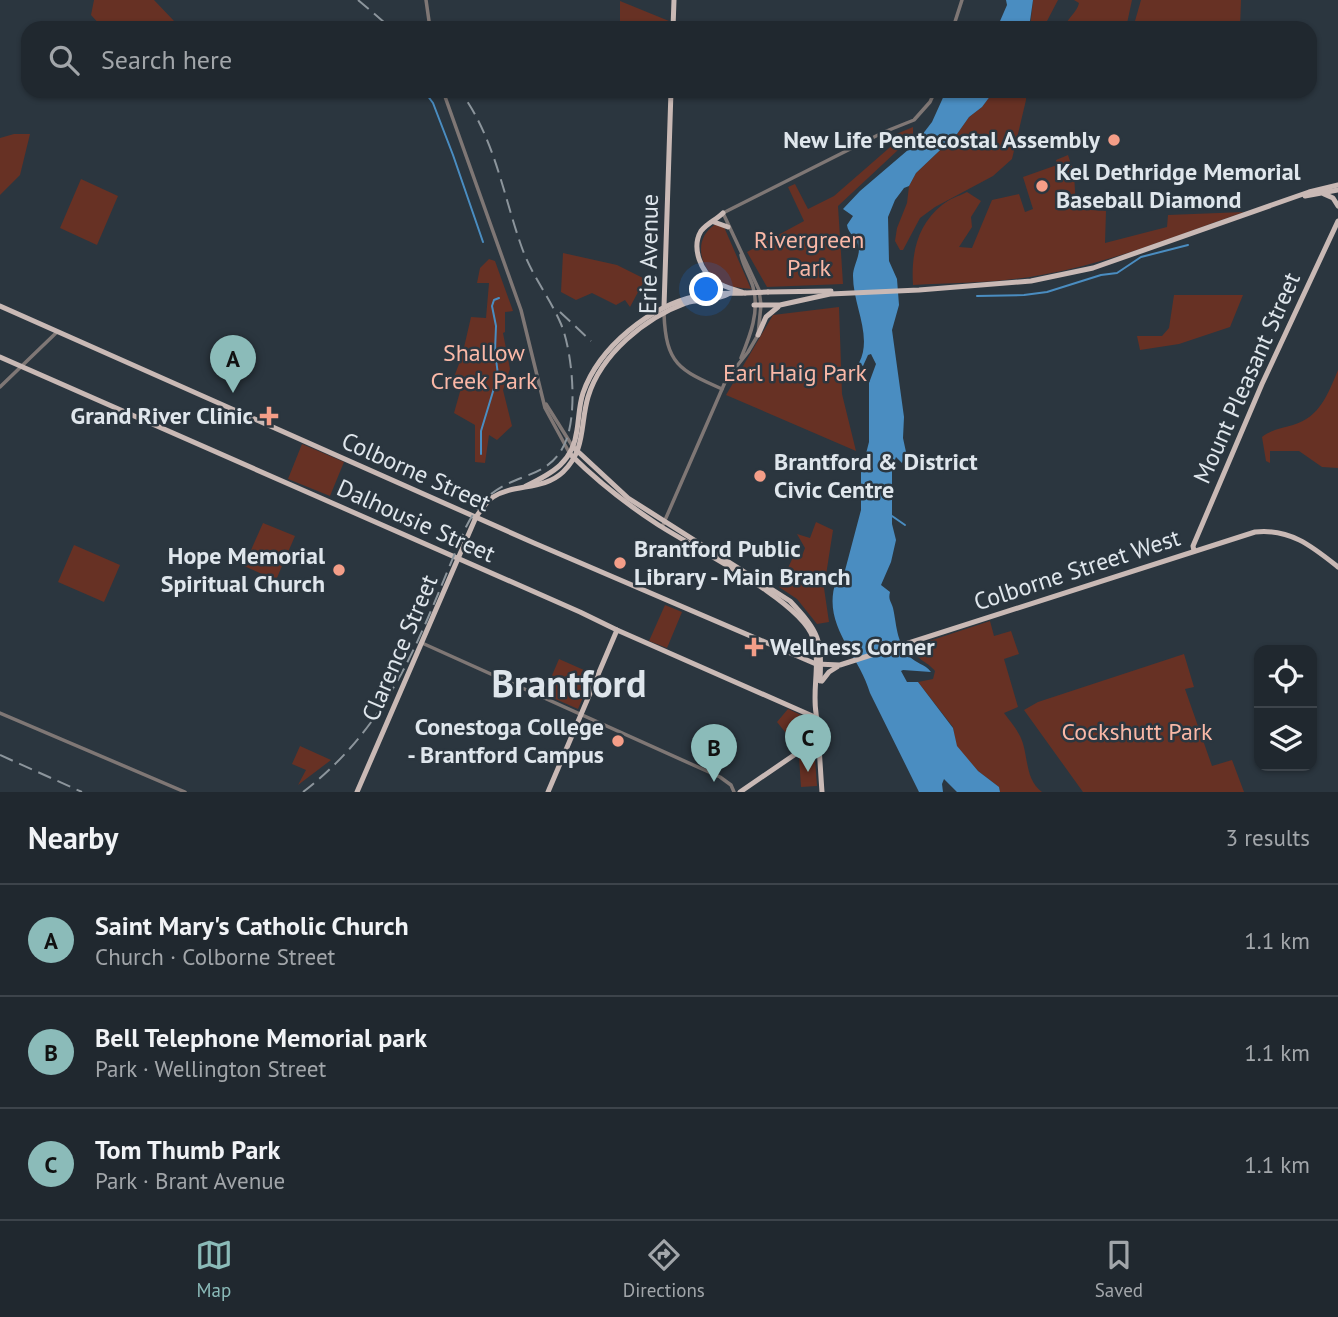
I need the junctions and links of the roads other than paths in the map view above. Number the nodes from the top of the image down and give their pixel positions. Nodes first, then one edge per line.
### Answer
1 (426, 0) edge
2 (674, 0) edge
3 (962, 0) edge
4 (429, 21) edge
5 (673, 21) edge
6 (956, 21) edge
7 (445, 98) edge
8 (671, 98) edge
9 (931, 98) edge
10 (1338, 188) edge
11 (1324, 194) junction
12 (1302, 196) junction
13 (1338, 206) edge
14 (723, 214) junction
15 (1338, 221) edge
16 (710, 222) junction
17 (728, 228) junction
18 (745, 293) junction
19 (829, 293) junction
20 (758, 305) junction
21 (0, 306) edge
22 (780, 306) junction
23 (664, 310) junction
24 (57, 332) junction
25 (758, 335) junction
26 (0, 357) edge
27 (739, 363) junction
28 (22, 368) junction
29 (0, 387) edge
30 (722, 389) junction
31 (573, 453) junction
32 (475, 517) junction
33 (663, 525) junction
34 (1194, 551) junction
35 (457, 558) junction
36 (1338, 567) edge
37 (617, 630) junction
38 (421, 643) junction
39 (818, 665) junction
40 (840, 665) junction
41 (819, 687) junction
42 (0, 713) edge
43 (581, 713) junction
44 (817, 719) junction
45 (819, 738) junction
46 (185, 792) edge
47 (356, 792) edge
48 (548, 792) edge
49 (734, 792) edge
50 (740, 792) edge
51 (822, 792) edge

1 - 4 street
2 - 5 main road
3 - 6 street
7 - 31 street
8 - 23 main road, Erie Avenue
9 - 14 street
10 - 11 main road
10 - 12 main road
11 - 12 main road
11 - 13 main road
12 - 19 main road
14 - 16 main road
14 - 17 street
15 - 34 main road, Mount Pleasant Street
16 - 17 main road
16 - 18 main road
17 - 20 street
18 - 19 main road, bridge
18 - 23 main road
19 - 22 main road
20 - 22 main road
20 - 25 street
20 - 27 street
21 - 24 main road, Colborne Street
22 - 25 main road
23 - 30 street, Erie Avenue
23 - 31 main road
24 - 28 street
24 - 32 main road, Colborne Street
25 - 27 street
26 - 28 main road, Dalhousie Street
27 - 30 street
28 - 29 street
28 - 35 main road, Dalhousie Street
30 - 33 street
31 - 32 main road
31 - 33 main road
32 - 35 main road, Clarence Street
32 - 39 main road, Colborne Street
33 - 39 main road
34 - 36 main road, Colborne Street West
34 - 40 main road, Colborne Street West
35 - 37 main road, Dalhousie Street
35 - 38 main road, Clarence Street
37 - 43 main road
37 - 44 main road, Dalhousie Street
38 - 43 street
38 - 47 main road, Clarence Street
39 - 40 main road, Colborne Street West
39 - 41 main road
39 - 44 main road
40 - 41 main road
41 - 44 main road
42 - 46 street
43 - 48 main road
43 - 49 street
44 - 45 main road
45 - 50 main road
45 - 51 main road

